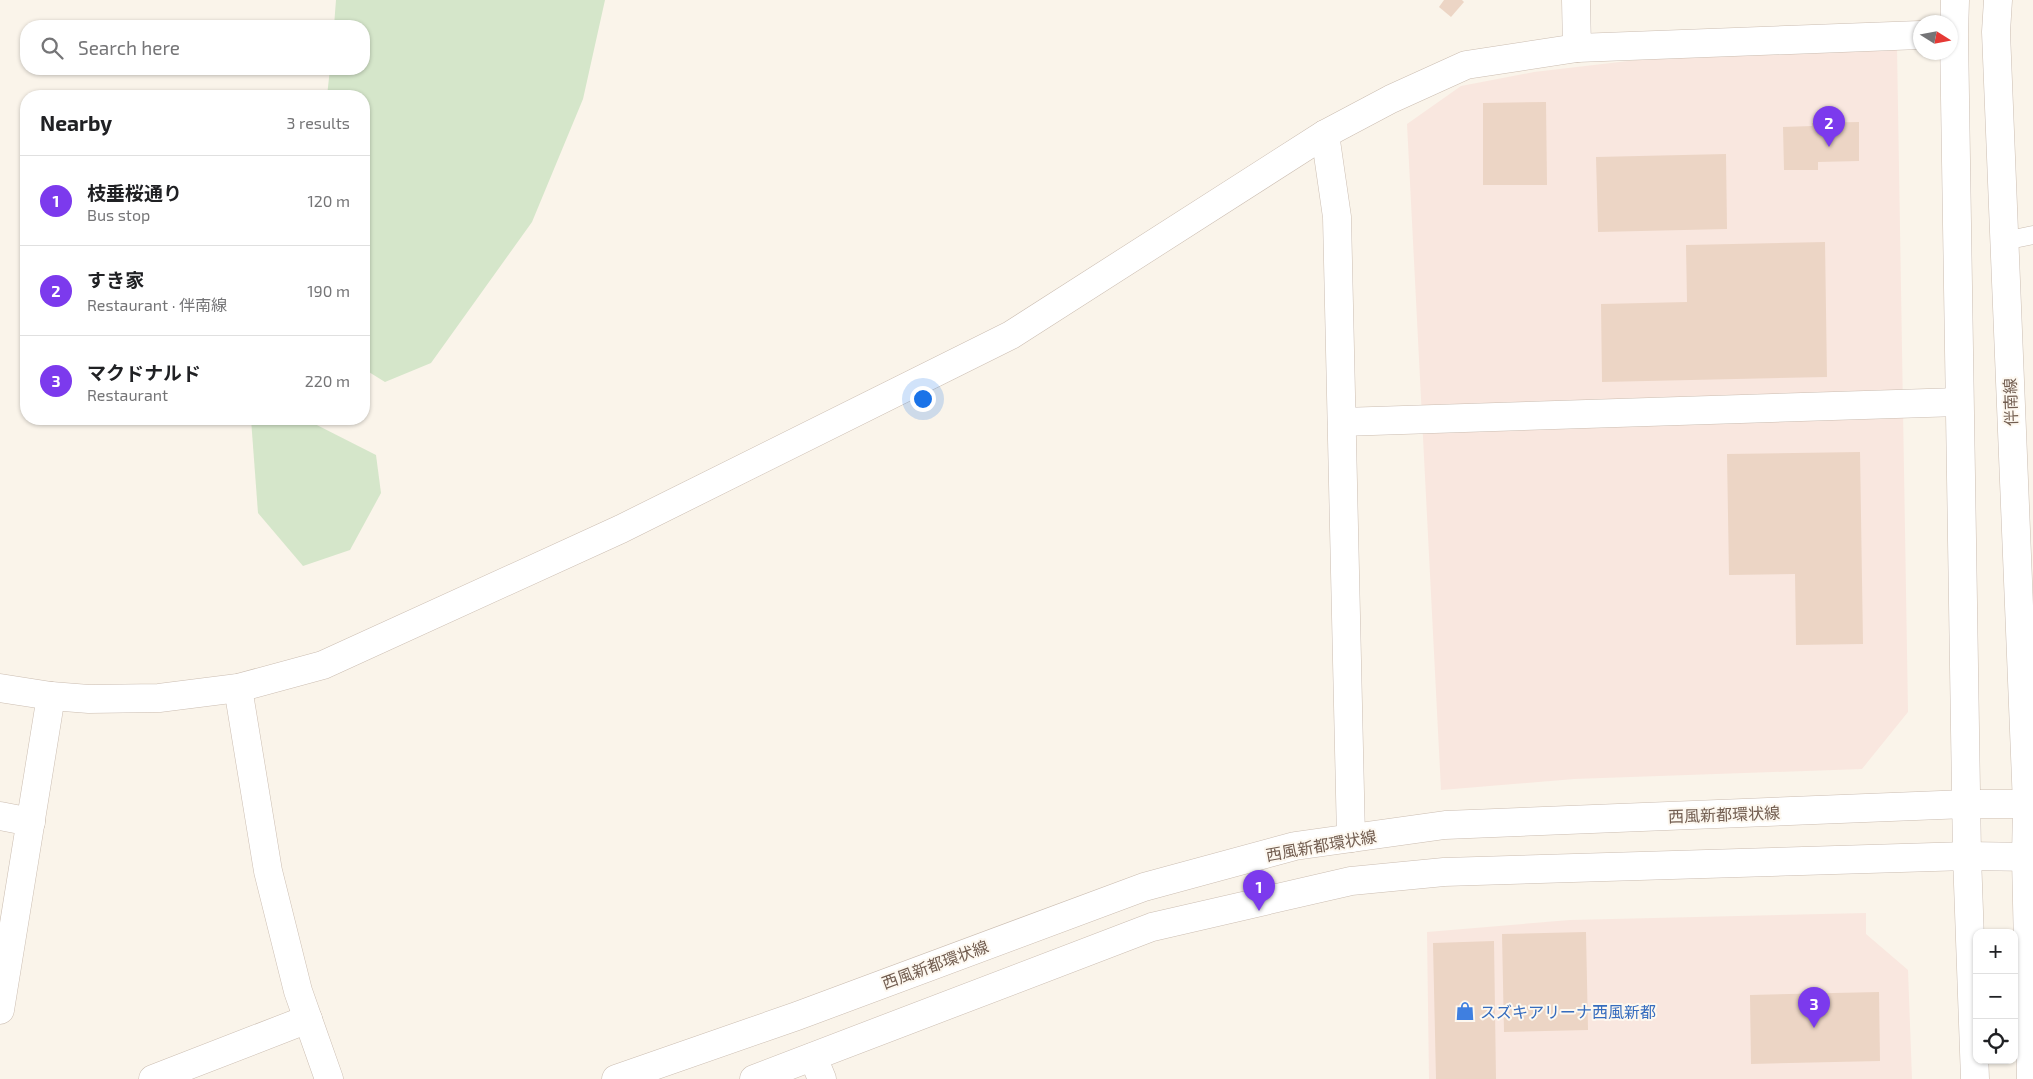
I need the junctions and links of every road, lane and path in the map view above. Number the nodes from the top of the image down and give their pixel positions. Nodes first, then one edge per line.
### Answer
1 (1576, 0) edge
2 (1955, 0) edge
3 (1998, 0) edge
4 (1954, 15) edge
5 (1913, 36) edge
6 (1576, 48) junction
7 (1953, 60) edge
8 (1325, 134) junction
9 (2033, 235) edge
10 (2004, 241) junction
11 (1960, 402) junction
12 (1342, 422) junction
13 (0, 688) edge
14 (238, 688) junction
15 (51, 696) junction
16 (1966, 804) junction
17 (2030, 804) edge
18 (0, 816) edge
19 (31, 822) junction
20 (1351, 838) junction
21 (1967, 856) junction
22 (2030, 858) edge
23 (0, 1010) edge
24 (308, 1019) junction
25 (818, 1068) edge
26 (153, 1079) edge
27 (329, 1079) edge
28 (616, 1079) edge
29 (754, 1079) edge
30 (1975, 1079) edge
31 (2031, 1079) edge

1 - 6 street
2 - 4 street
3 - 10 street, 伴南線
5 - 6 street
6 - 8 street
7 - 11 street
8 - 12 street
8 - 14 street
9 - 10 lane
10 - 17 street, 伴南線
11 - 12 street
11 - 16 street
12 - 20 street
13 - 15 street
14 - 15 street
14 - 24 street
15 - 19 street
16 - 17 street, 西風新都環状線
16 - 20 street, 西風新都環状線
16 - 21 street
17 - 22 street, 伴南線
18 - 19 street
19 - 23 street
20 - 28 street, 西風新都環状線
21 - 22 street
21 - 25 street
21 - 30 street
22 - 31 street, 伴南線
24 - 26 street
24 - 27 street
25 - 29 street

